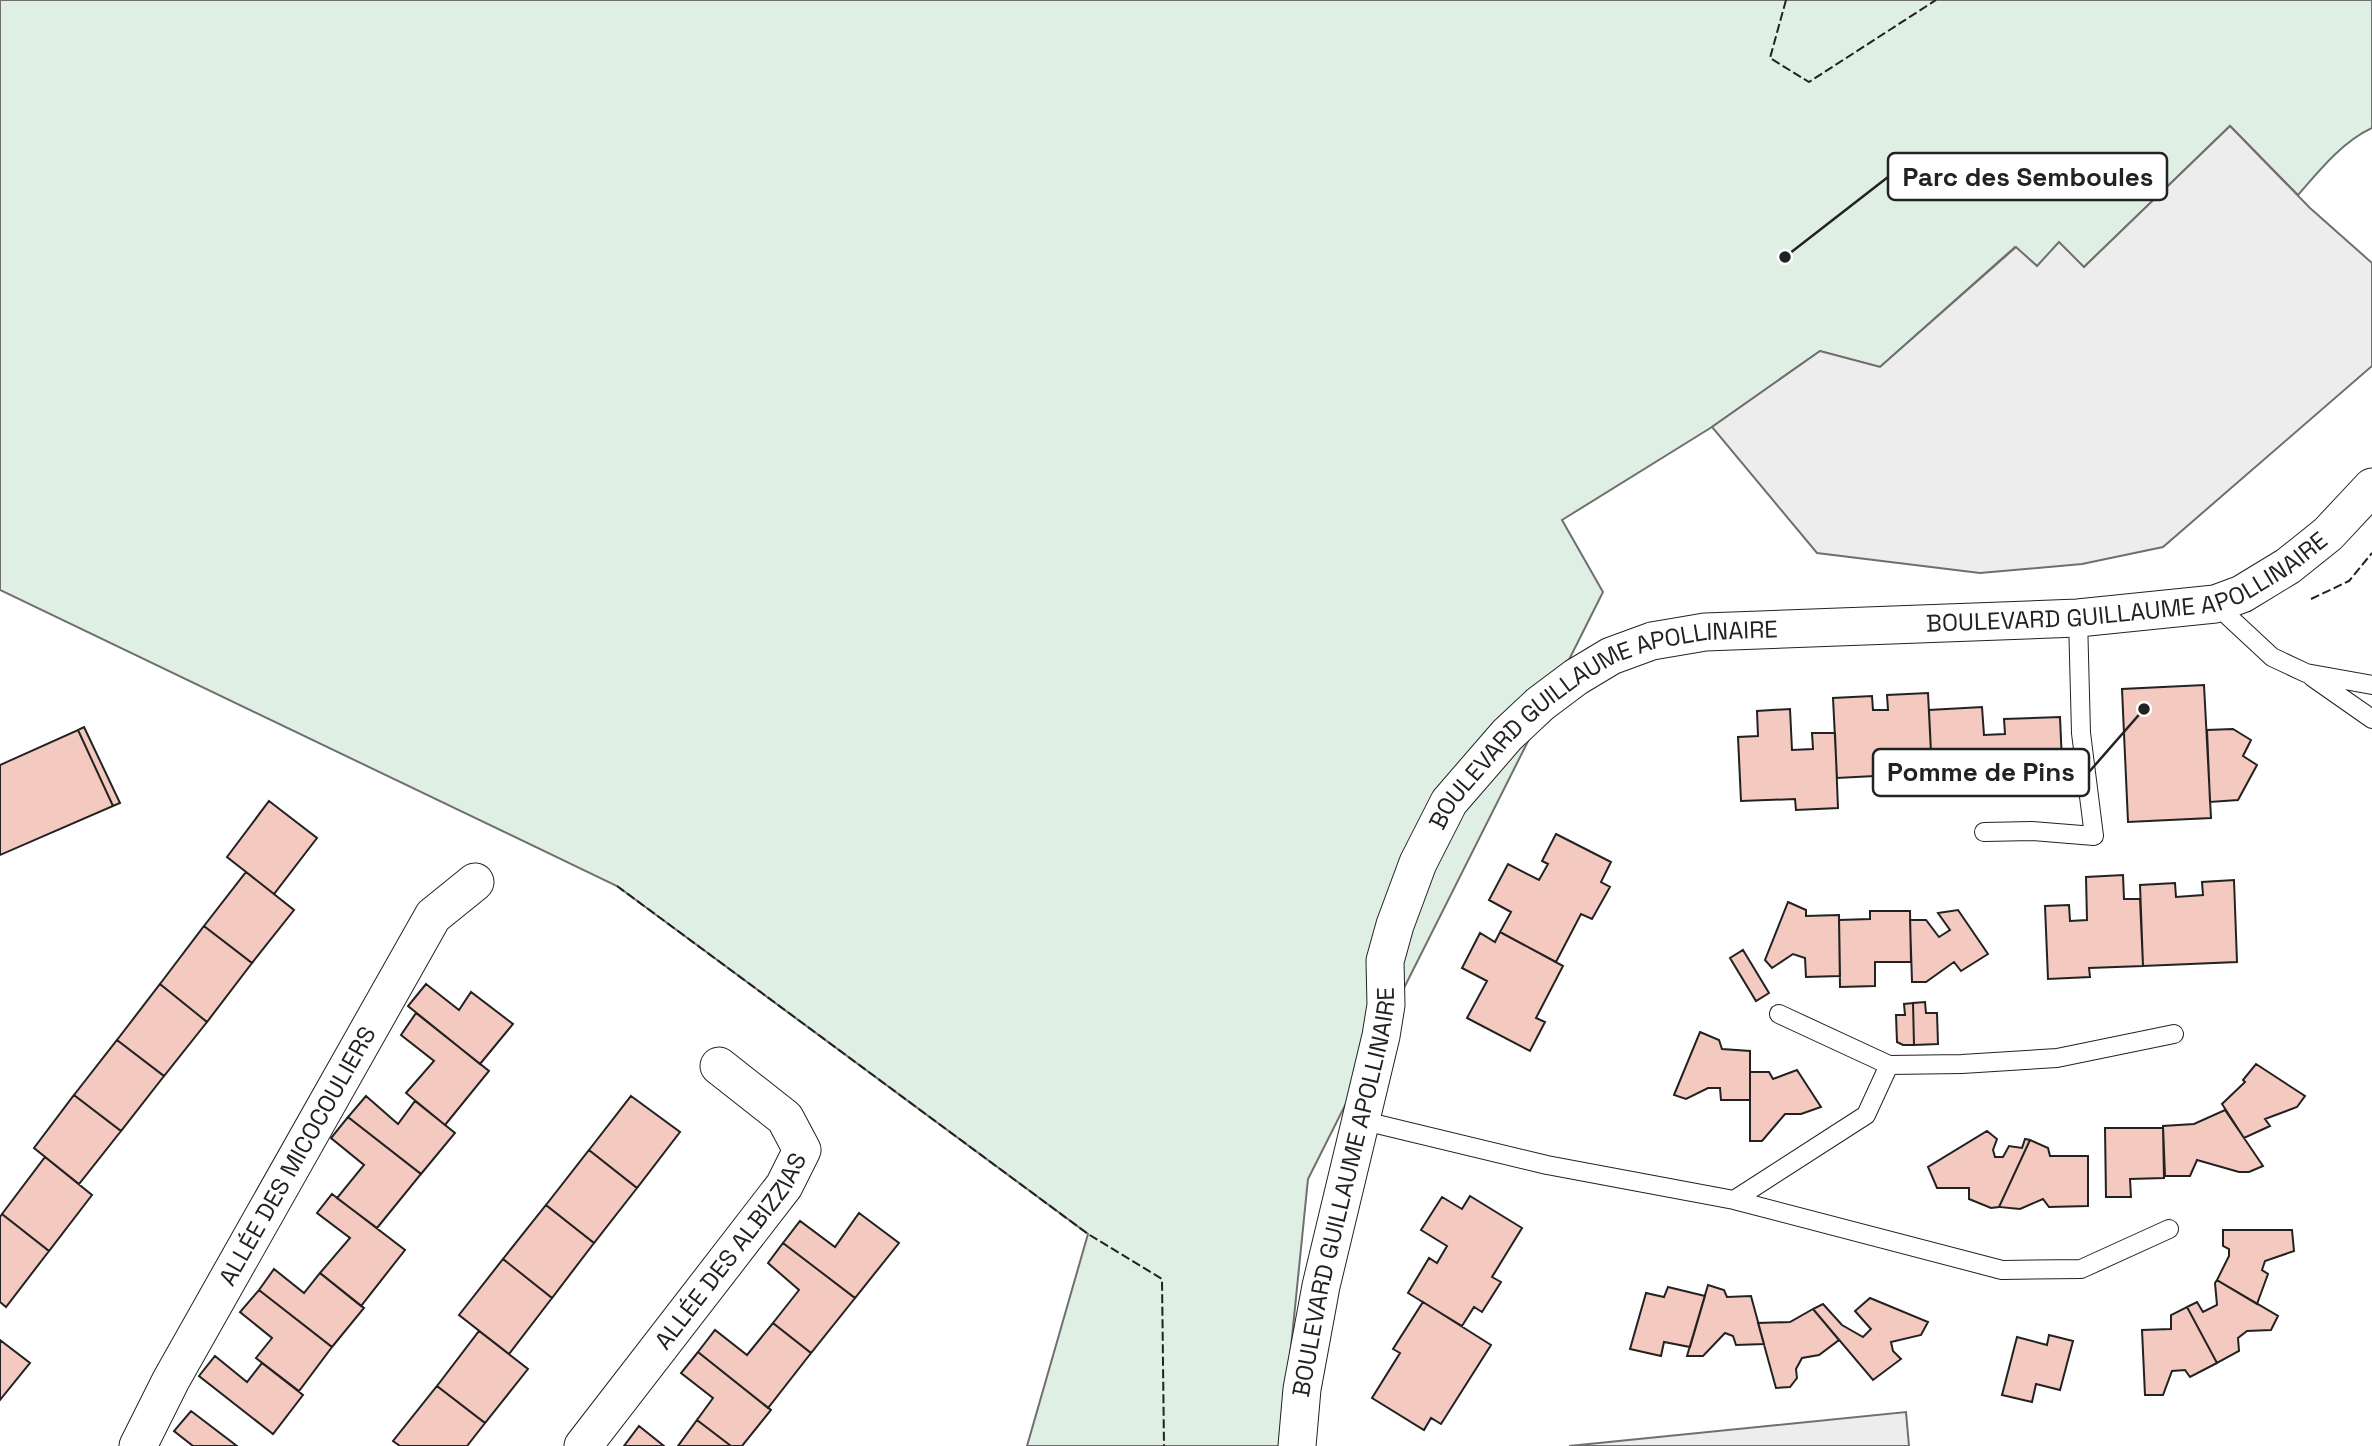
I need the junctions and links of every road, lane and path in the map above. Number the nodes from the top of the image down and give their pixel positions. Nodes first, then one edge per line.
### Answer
1 (2372, 487) edge
2 (2215, 604) junction
3 (2078, 618) junction
4 (2306, 673) junction
5 (2372, 685) edge
6 (2372, 719) edge
7 (1984, 832) dead end
8 (474, 882) dead end
9 (1779, 1014) dead end
10 (2174, 1034) dead end
11 (1889, 1065) junction
12 (719, 1066) dead end
13 (1360, 1120) junction
14 (1734, 1200) junction
15 (2169, 1229) dead end
16 (138, 1446) edge
17 (583, 1446) edge
18 (1297, 1446) edge

1 - 2 street, BOULEVARD GUILLAUME APOLLINAIRE
2 - 3 street, BOULEVARD GUILLAUME APOLLINAIRE
2 - 4 lane
3 - 7 lane
3 - 13 street, BOULEVARD GUILLAUME APOLLINAIRE
4 - 5 lane
4 - 6 lane
8 - 16 street, ALLÉE DES MICOCOULIERS
9 - 11 lane
10 - 11 lane
11 - 14 lane
12 - 17 street, ALLÉE DES ALBIZZIAS
13 - 14 lane
13 - 18 street, BOULEVARD GUILLAUME APOLLINAIRE
14 - 15 lane

